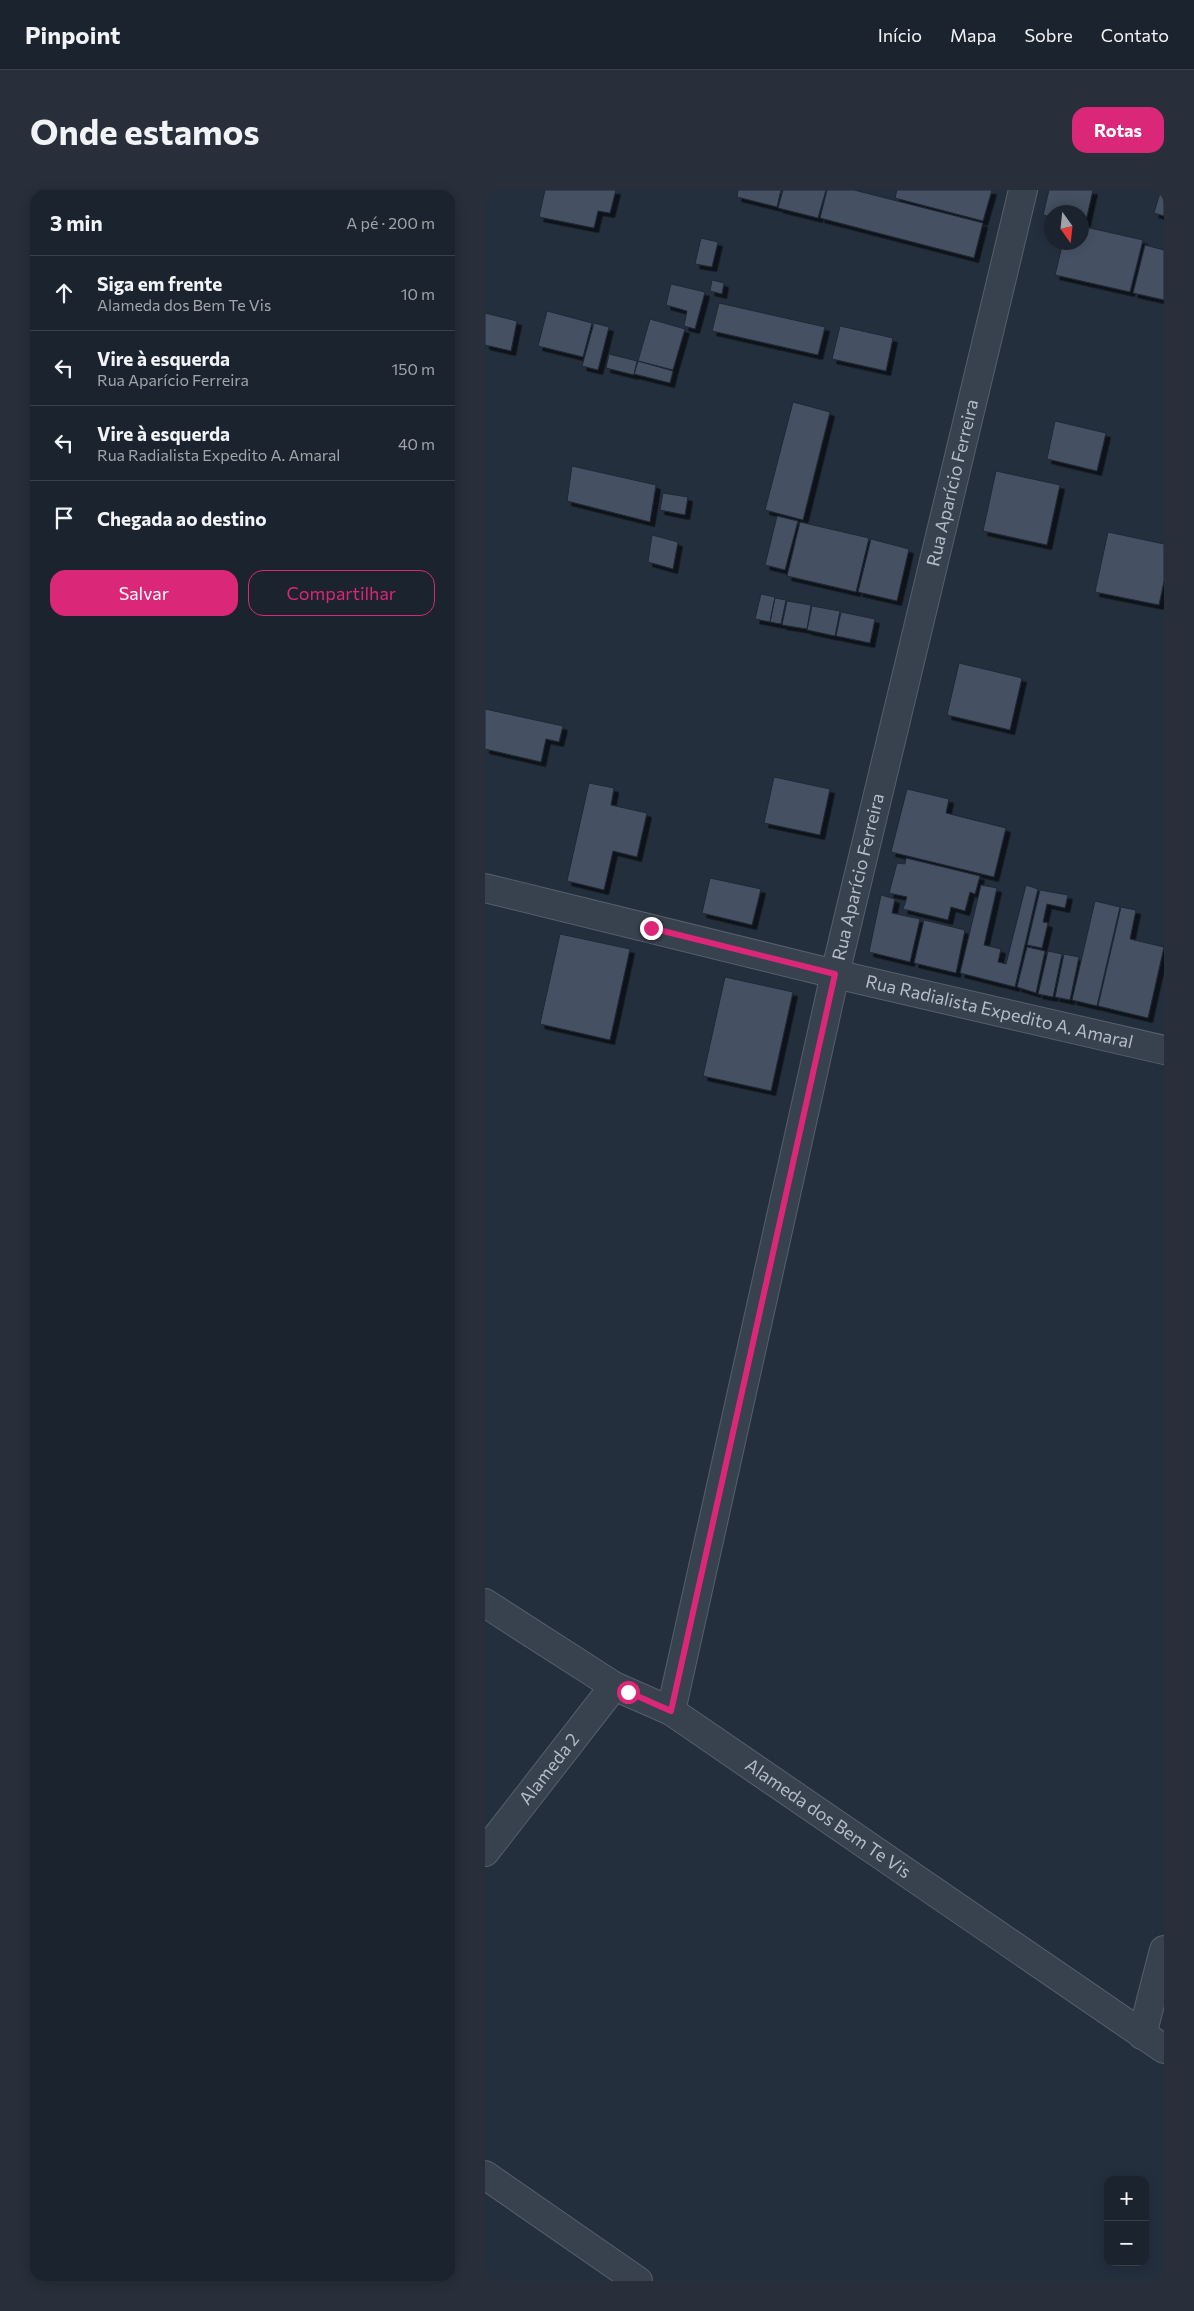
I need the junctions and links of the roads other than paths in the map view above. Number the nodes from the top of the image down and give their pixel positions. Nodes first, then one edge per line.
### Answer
1 (1023, 190) edge
2 (485, 888) edge
3 (835, 974) junction
4 (1164, 1050) edge
5 (485, 1603) edge
6 (614, 1686) junction
7 (671, 1711) junction
8 (485, 1852) edge
9 (1164, 1950) edge
10 (1153, 2042) edge
11 (485, 2175) edge
12 (638, 2281) edge

1 - 3 street, Rua Aparício Ferreira
2 - 3 street, Rua Radialista Expedito A. Amaral
3 - 4 street, Rua Radialista Expedito A. Amaral
3 - 7 street, Rua Aparício Ferreira
5 - 6 street, Alameda dos Bem Te Vis
6 - 7 street, Alameda dos Bem Te Vis
6 - 8 street, Alameda 2
7 - 10 street, Alameda dos Bem Te Vis
9 - 10 street
11 - 12 street

